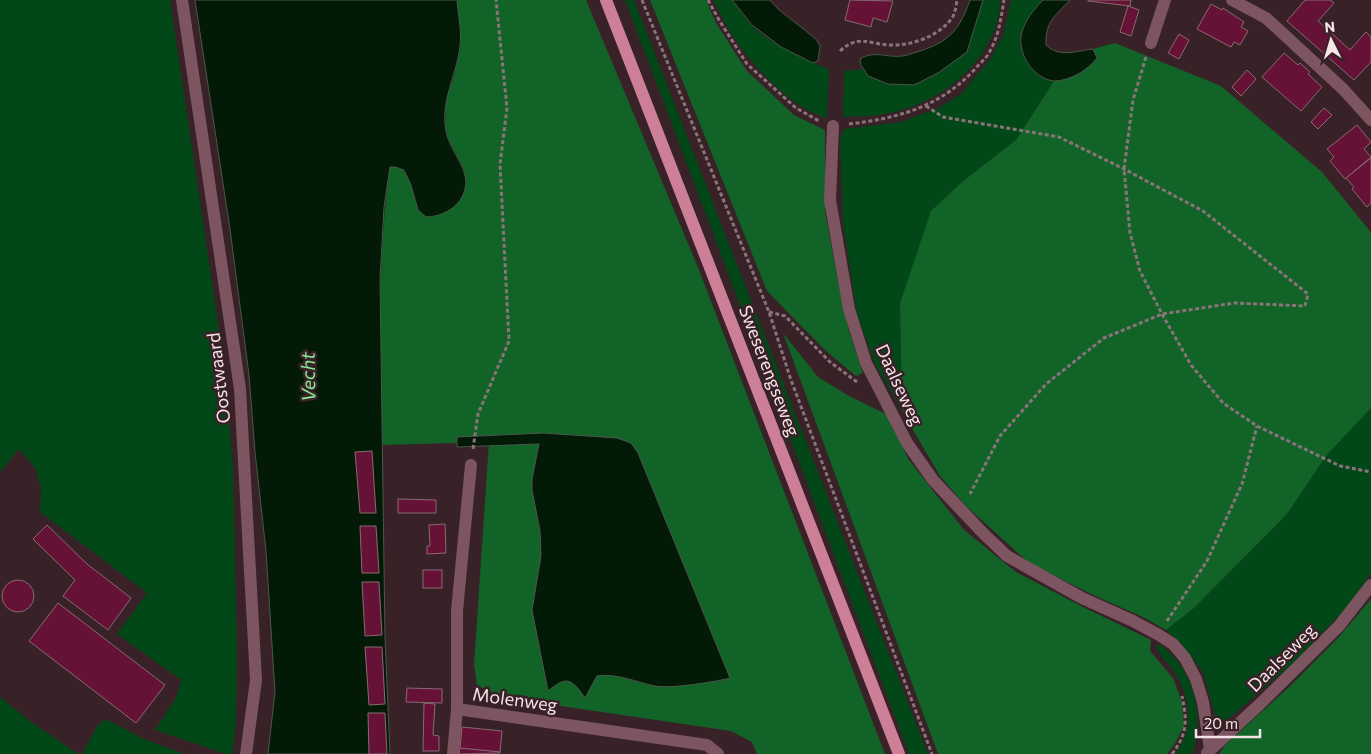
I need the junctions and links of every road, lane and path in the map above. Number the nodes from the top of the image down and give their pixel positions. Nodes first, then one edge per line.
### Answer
1 (182, 0) edge
2 (496, 0) edge
3 (606, 0) edge
4 (642, 0) edge
5 (708, 0) edge
6 (957, 0) edge
7 (1004, 0) edge
8 (1165, 0) edge
9 (1232, 0) edge
10 (1151, 43) dead end
11 (840, 51) dead end
12 (1146, 59) dead end
13 (926, 106) junction
14 (1371, 120) edge
15 (833, 126) junction
16 (1124, 169) junction
17 (769, 312) junction
18 (1162, 314) junction
19 (858, 383) dead end
20 (1257, 426) junction
21 (471, 465) joint
22 (1371, 472) edge
23 (962, 510) junction
24 (1371, 585) edge
25 (1159, 635) junction
26 (1180, 689) dead end
27 (457, 709) junction
28 (1208, 752) edge
29 (246, 754) edge
30 (453, 754) edge
31 (718, 754) edge
32 (899, 754) edge
33 (932, 754) edge
34 (1172, 754) edge

1 - 29 street, Oostwaard
2 - 21 path
3 - 32 main road, Sweserengseweg
4 - 17 path, Sweserengseweg
5 - 15 path
6 - 11 path
7 - 13 path
8 - 10 street
9 - 14 street
12 - 16 path
13 - 15 path
13 - 16 path
15 - 23 street, Daalseweg
16 - 18 path
16 - 18 path
17 - 19 path
17 - 33 path, Sweserengseweg
18 - 20 path
18 - 23 path
20 - 22 path
20 - 25 path
21 - 27 street, Molenweg
23 - 25 street, Daalseweg
24 - 28 street, Daalseweg
25 - 28 street, Daalseweg
26 - 34 path
27 - 30 street
27 - 31 street, Molenweg

